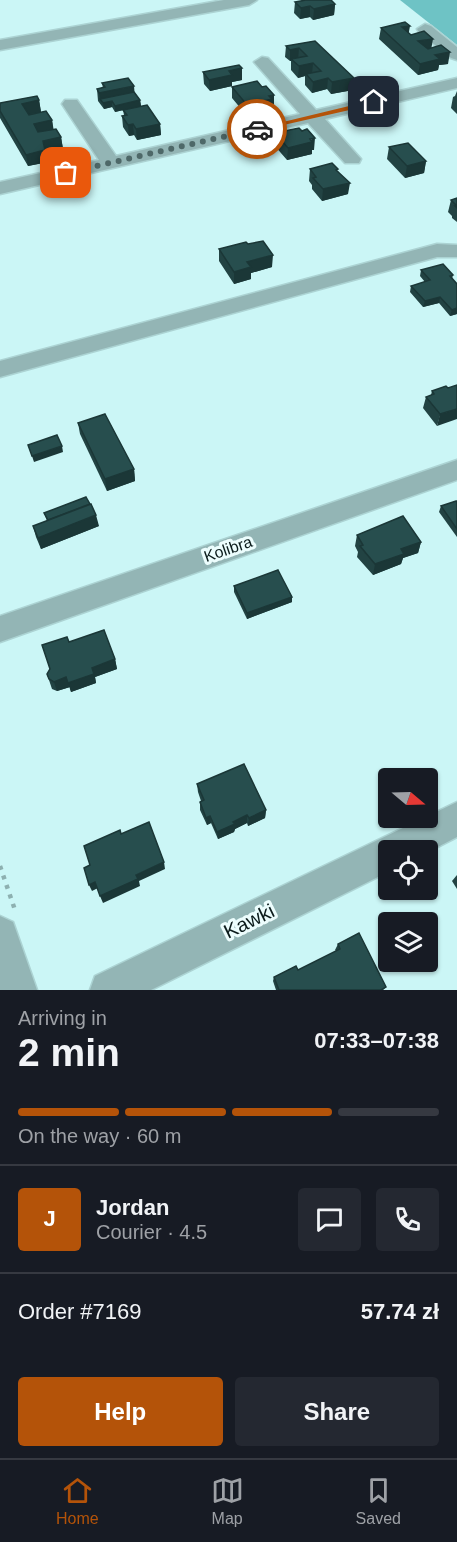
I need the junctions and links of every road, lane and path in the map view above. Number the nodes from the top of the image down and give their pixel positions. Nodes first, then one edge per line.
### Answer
1 (249, 0) edge
2 (425, 29) edge
3 (0, 45) edge
4 (457, 55) edge
5 (262, 62) dead end
6 (457, 83) edge
7 (71, 104) dead end
8 (312, 117) junction
9 (352, 159) dead end
10 (111, 163) junction
11 (0, 188) edge
12 (457, 251) edge
13 (0, 369) edge
14 (457, 470) edge
15 (0, 629) edge
16 (457, 819) edge
17 (414, 840) edge
18 (378, 858) edge
19 (0, 935) edge
20 (18, 990) edge
21 (109, 990) edge

1 - 3 street
2 - 4 street
5 - 8 street
6 - 8 street
7 - 10 street
8 - 9 street
8 - 10 street
10 - 11 street
12 - 13 street
14 - 15 street, Kolibra
16 - 17 street
18 - 21 street, Kawki
19 - 20 street

